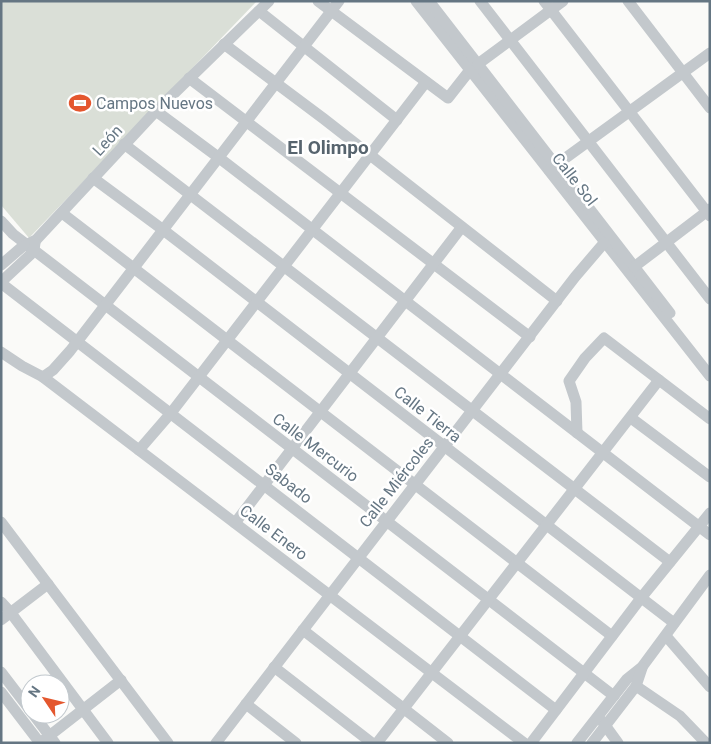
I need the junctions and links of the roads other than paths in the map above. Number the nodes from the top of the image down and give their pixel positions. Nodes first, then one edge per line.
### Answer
1 (269, 1) edge
2 (318, 1) edge
3 (339, 1) edge
4 (416, 1) edge
5 (429, 1) edge
6 (480, 1) edge
7 (563, 1) edge
8 (628, 1) edge
9 (548, 6) edge
10 (259, 10) junction
11 (332, 11) junction
12 (510, 40) junction
13 (224, 44) junction
14 (304, 47) junction
15 (710, 53) edge
16 (474, 67) junction
17 (683, 73) junction
18 (189, 78) junction
19 (426, 82) junction
20 (276, 83) junction
21 (710, 108) edge
22 (156, 111) junction
23 (629, 112) junction
24 (397, 120) junction
25 (246, 121) junction
26 (588, 142) junction
27 (124, 144) junction
28 (370, 155) junction
29 (218, 157) junction
30 (552, 168) junction
31 (93, 178) junction
32 (341, 193) junction
33 (189, 194) junction
34 (62, 212) junction
35 (709, 212) edge
36 (1, 221) edge
37 (461, 228) junction
38 (162, 230) junction
39 (313, 230) junction
40 (604, 242) junction
41 (666, 242) junction
42 (32, 245) junction
43 (434, 264) junction
44 (1, 265) edge
45 (284, 267) junction
46 (634, 267) junction
47 (133, 268) junction
48 (1, 283) edge
49 (710, 299) edge
50 (405, 301) junction
51 (257, 302) junction
52 (557, 302) junction
53 (104, 305) junction
54 (530, 337) junction
55 (377, 338) junction
56 (227, 340) junction
57 (76, 341) junction
58 (1, 352) edge
59 (710, 363) edge
60 (350, 374) junction
61 (500, 374) junction
62 (710, 376) edge
63 (43, 377) junction
64 (198, 378) junction
65 (659, 380) junction
66 (472, 411) junction
67 (320, 412) junction
68 (171, 413) junction
69 (631, 418) junction
70 (710, 419) edge
71 (577, 433) junction
72 (444, 447) junction
73 (292, 449) junction
74 (139, 450) junction
75 (603, 453) junction
76 (710, 476) edge
77 (415, 484) junction
78 (264, 485) junction
79 (574, 489) junction
80 (710, 513) edge
81 (386, 521) junction
82 (1, 522) edge
83 (235, 523) junction
84 (546, 525) junction
85 (699, 527) junction
86 (710, 535) edge
87 (358, 558) junction
88 (670, 562) junction
89 (516, 563) junction
90 (710, 575) edge
91 (48, 584) junction
92 (330, 595) junction
93 (641, 598) junction
94 (488, 599) junction
95 (1, 602) edge
96 (11, 613) junction
97 (1, 620) edge
98 (674, 623) junction
99 (303, 630) junction
100 (460, 635) junction
101 (612, 636) junction
102 (666, 636) junction
103 (274, 667) junction
104 (642, 667) junction
105 (1, 672) edge
106 (584, 672) junction
107 (432, 673) junction
108 (120, 680) junction
109 (709, 684) edge
110 (636, 686) junction
111 (1, 692) edge
112 (614, 696) junction
113 (20, 697) edge
114 (246, 704) junction
115 (404, 708) junction
116 (82, 710) junction
117 (556, 710) junction
118 (598, 716) junction
119 (41, 724) edge
120 (605, 726) junction
121 (52, 739) edge
122 (219, 742) edge
123 (594, 742) edge
124 (40, 743) edge
125 (108, 743) edge
126 (168, 743) edge
127 (296, 743) edge
128 (372, 743) edge
129 (377, 743) edge
130 (448, 743) edge
131 (524, 743) edge
132 (531, 743) edge
133 (577, 743) edge
134 (618, 743) edge
135 (706, 743) edge

1 - 10 street, León
2 - 11 street
3 - 11 street
4 - 16 street, Calle Sol
5 - 16 street, Calle Sol
6 - 12 street
7 - 9 street
8 - 17 street
9 - 12 street
9 - 23 street
10 - 13 street, León
10 - 14 street
11 - 14 street
11 - 19 street
12 - 16 street
12 - 26 street
13 - 18 street, León
13 - 20 street
14 - 20 street
14 - 24 street
15 - 17 street
16 - 19 street
16 - 30 street, Calle Sol
17 - 21 street
17 - 23 street
18 - 22 street, León
18 - 25 street
19 - 24 street
20 - 25 street
20 - 28 street
22 - 27 street, León
22 - 29 street
23 - 26 street
23 - 35 street
24 - 28 street
25 - 29 street
25 - 32 street
26 - 30 street
26 - 41 street
27 - 31 street, León
27 - 33 street
28 - 32 street
28 - 37 street
29 - 33 street
29 - 39 street
30 - 40 street, Calle Sol
30 - 46 street, Calle Sol
31 - 34 street, León
31 - 38 street, Calle Tierra
32 - 39 street
32 - 43 street
33 - 38 street
33 - 45 street
34 - 42 street, León
34 - 47 street
35 - 41 street
36 - 42 street, Calle Mercurio
37 - 43 street
37 - 52 street
38 - 47 street
38 - 51 street, Calle Tierra
39 - 45 street
39 - 50 street
40 - 52 street, Calle Miércoles
40 - 62 street, Calle Sol
41 - 46 street
41 - 49 street
42 - 44 street
42 - 48 street
42 - 53 street, Calle Mercurio
43 - 50 street
43 - 54 street
45 - 51 street
45 - 55 street
46 - 59 street, Calle Sol
47 - 53 street
47 - 56 street
48 - 57 street, Sabado
50 - 55 street
50 - 61 street
51 - 56 street
51 - 60 street, Calle Tierra
52 - 54 street, Calle Miércoles
53 - 57 street
53 - 64 street, Calle Mercurio
54 - 61 street, Calle Miércoles
55 - 60 street
55 - 66 street
56 - 64 street
56 - 67 street
57 - 63 street
57 - 68 street, Sabado
58 - 63 street, Calle Enero
60 - 67 street
60 - 72 street, Calle Tierra
61 - 66 street, Calle Miércoles
61 - 71 street
63 - 74 street, Calle Enero
64 - 68 street
64 - 73 street, Calle Mercurio
65 - 69 street
65 - 70 street
65 - 71 street
66 - 72 street, Calle Miércoles
66 - 79 street
67 - 73 street
67 - 77 street
68 - 74 street
68 - 78 street, Sabado
69 - 75 street
69 - 76 street
71 - 75 street
72 - 77 street, Calle Miércoles
72 - 84 street, Calle Tierra
73 - 78 street
73 - 81 street, Calle Mercurio
74 - 83 street, Calle Enero
75 - 79 street
75 - 85 street
77 - 81 street, Calle Miércoles
77 - 89 street
78 - 83 street
78 - 87 street, Sabado
79 - 84 street
79 - 88 street
80 - 85 street
81 - 87 street, Calle Miércoles
81 - 94 street, Calle Mercurio
82 - 91 street
83 - 92 street, Calle Enero
84 - 89 street
84 - 93 street, Calle Tierra
85 - 86 street
85 - 88 street
87 - 92 street, Calle Miércoles
87 - 100 street, Sabado
88 - 93 street
89 - 94 street
89 - 101 street
90 - 98 street
91 - 96 street
91 - 108 street
92 - 99 street, Calle Miércoles
92 - 107 street, Calle Enero
93 - 98 street, Calle Tierra
93 - 101 street
94 - 100 street
94 - 106 street, Calle Mercurio
95 - 96 street
96 - 97 street
96 - 116 street
98 - 102 street
99 - 103 street, Calle Miércoles
99 - 115 street
100 - 107 street
100 - 117 street, Sabado
101 - 106 street
102 - 104 street
102 - 109 street
103 - 114 street, Calle Miércoles
103 - 128 street
104 - 110 street
104 - 112 street
105 - 113 street
106 - 112 street, Calle Mercurio
106 - 117 street
107 - 115 street
107 - 131 street, Calle Enero
108 - 116 street
108 - 126 street
110 - 120 street
110 - 135 street
111 - 124 street
112 - 118 street
114 - 122 street, Calle Miércoles
114 - 127 street
115 - 129 street
115 - 130 street
116 - 121 street
116 - 125 street
117 - 132 street
118 - 120 street
118 - 133 street
119 - 121 street
120 - 123 street
120 - 134 street
121 - 124 street

